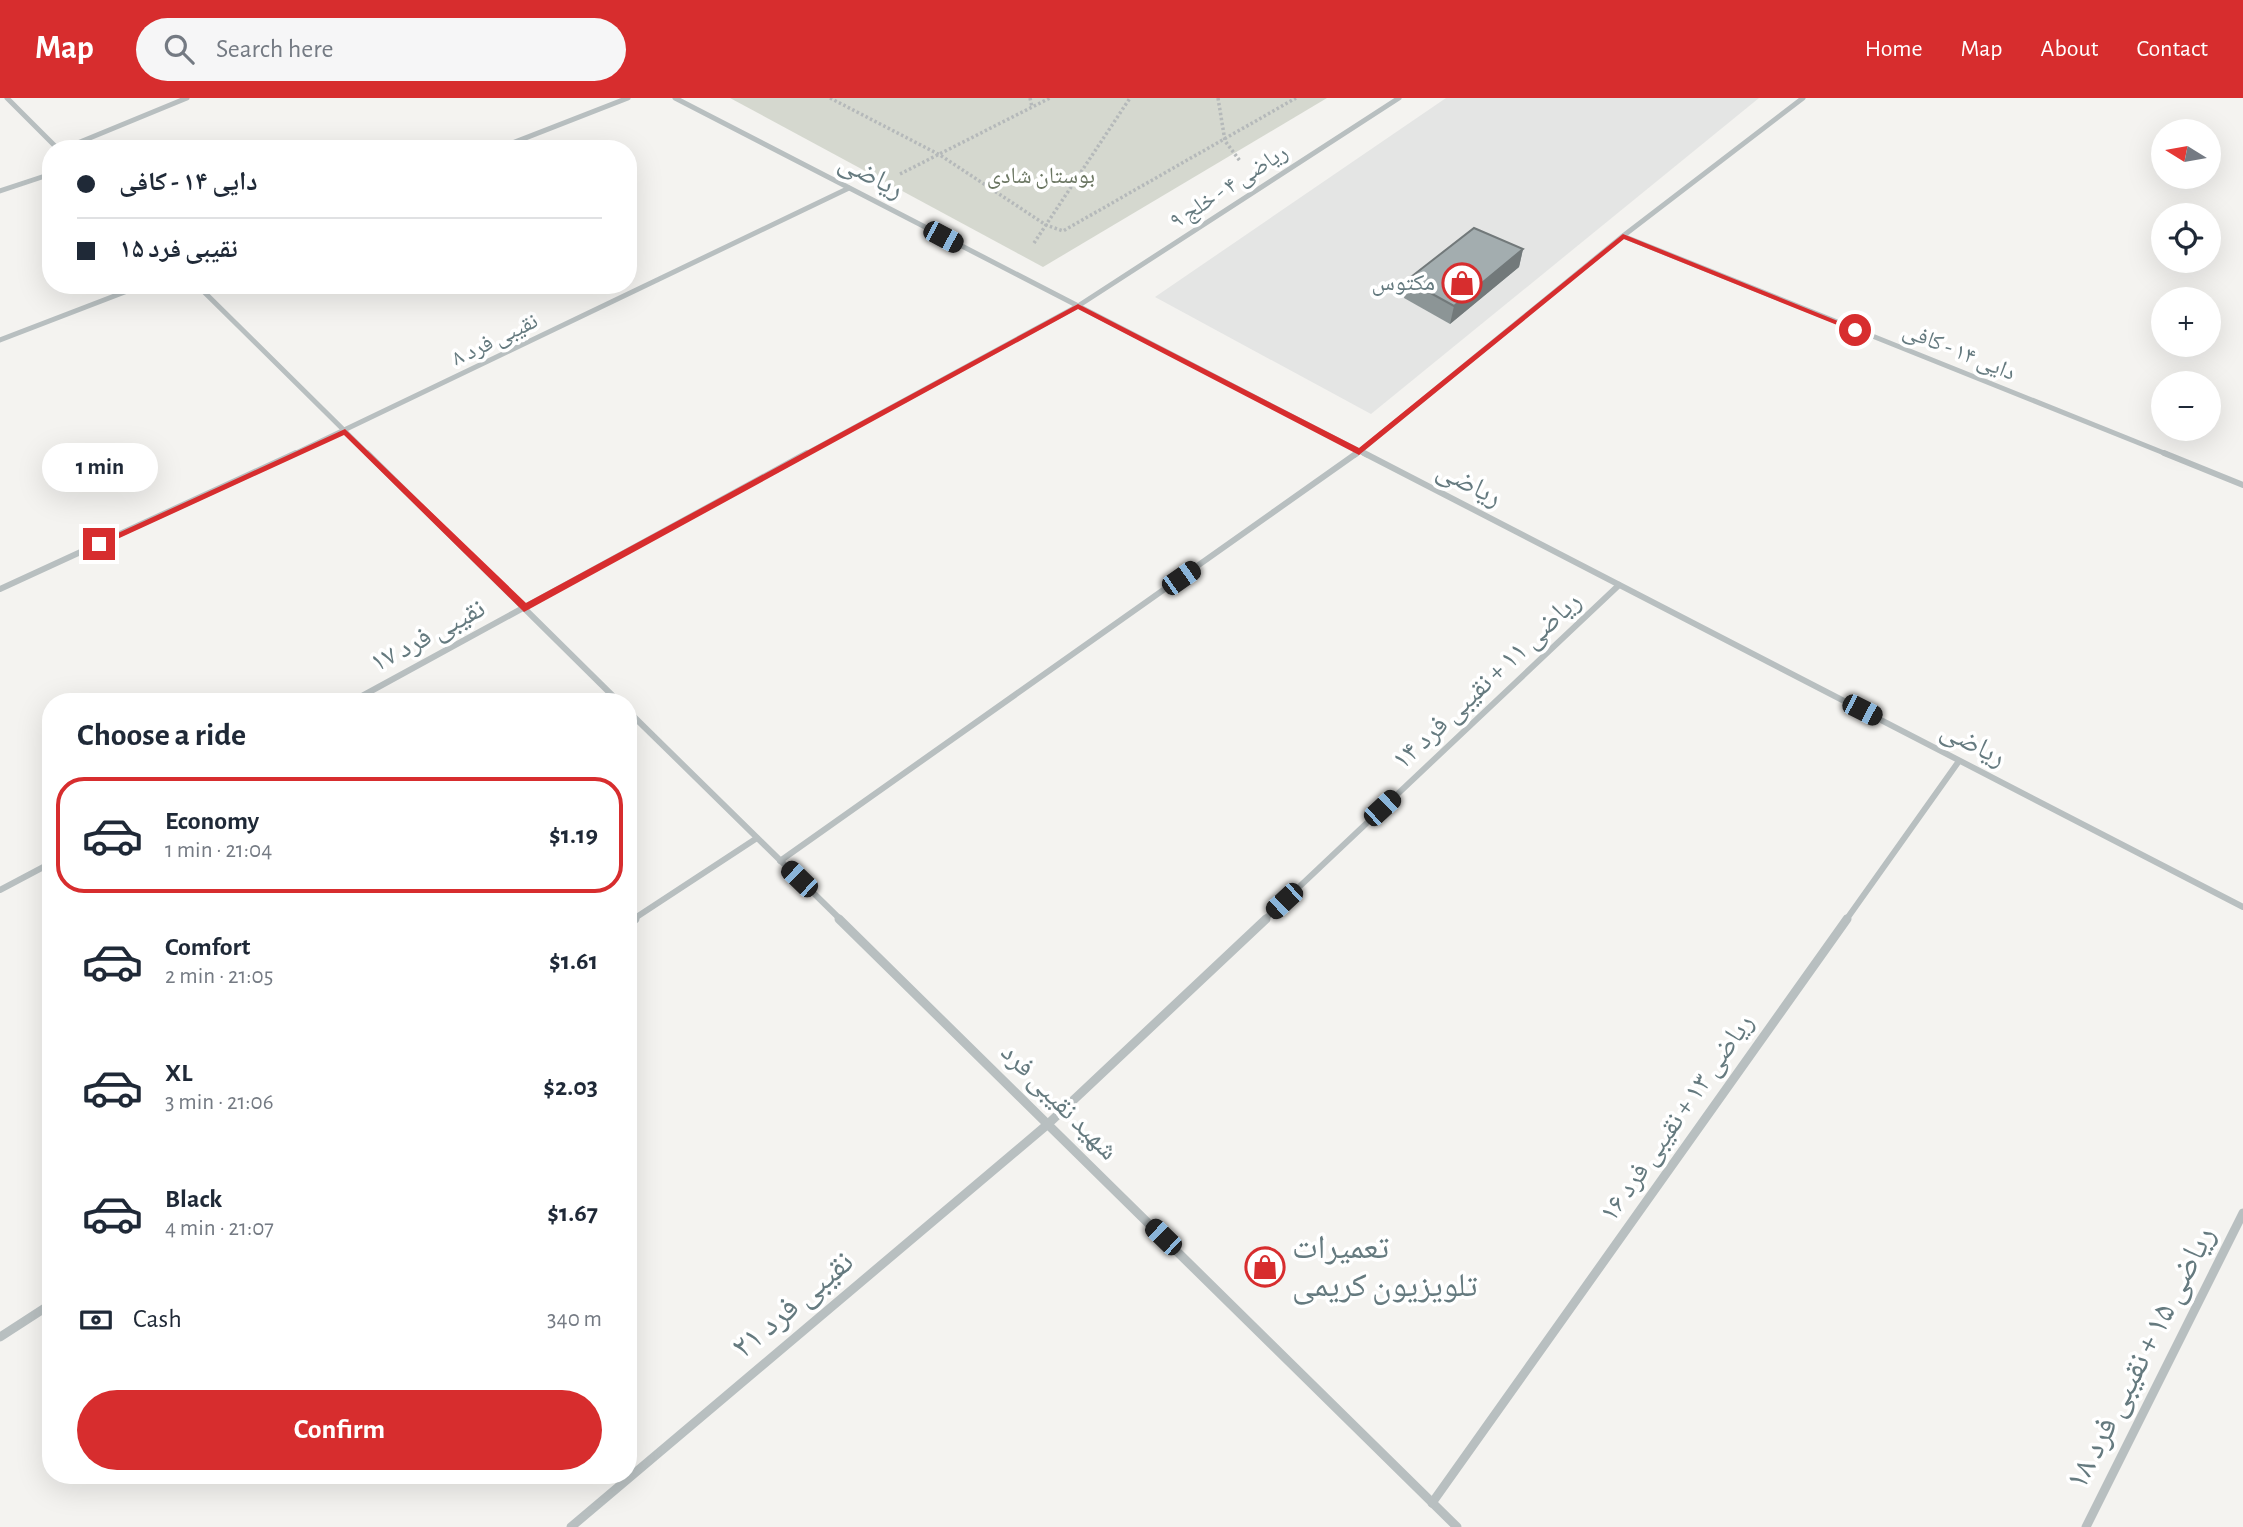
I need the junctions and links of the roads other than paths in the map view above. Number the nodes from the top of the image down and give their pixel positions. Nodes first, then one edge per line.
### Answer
1 (6, 98) edge
2 (187, 98) edge
3 (628, 98) edge
4 (675, 98) edge
5 (1399, 98) edge
6 (1802, 98) edge
7 (50, 140) edge
8 (82, 140) edge
9 (520, 140) edge
10 (42, 176) edge
11 (849, 188) junction
12 (0, 191) edge
13 (1623, 236) junction
14 (637, 290) edge
15 (120, 294) edge
16 (206, 294) edge
17 (629, 294) edge
18 (1078, 306) junction
19 (0, 340) edge
20 (345, 431) junction
21 (1359, 452) junction
22 (2243, 485) edge
23 (1619, 585) junction
24 (0, 589) edge
25 (524, 608) junction
26 (368, 693) edge
27 (610, 693) edge
28 (637, 720) edge
29 (1959, 761) junction
30 (757, 838) junction
31 (780, 861) junction
32 (42, 868) edge
33 (0, 890) edge
34 (2243, 907) edge
35 (637, 917) edge
36 (1048, 1124) junction
37 (2243, 1213) edge
38 (42, 1310) edge
39 (0, 1337) edge
40 (637, 1471) edge
41 (622, 1484) edge
42 (1432, 1503) junction
43 (571, 1527) edge
44 (1457, 1527) edge
45 (2086, 1527) edge

1 - 7 street
2 - 8 street
3 - 9 street
4 - 11 street, ریاضی
5 - 18 street, ریاضی ۴ - خلج ۹
6 - 13 street
10 - 12 street
11 - 14 street, نقیبی فرد ۸
11 - 18 street, ریاضی
13 - 21 street
13 - 22 street, دایی ۱۴ - کافی
15 - 19 street
16 - 20 street
17 - 20 street, نقیبی فرد ۸
18 - 21 street, ریاضی
18 - 25 street, ریاضی ۴ - خلج ۹
20 - 24 street, نقیبی فرد ۸
20 - 25 street
21 - 23 street, ریاضی
21 - 31 street
23 - 29 street, ریاضی
23 - 36 street, ریاضی ۱۱ + نقیبی فرد ۱۴
25 - 26 street, نقیبی فرد ۱۷
25 - 27 street
28 - 30 street, شهید نقیبی فرد
29 - 34 street, ریاضی
29 - 42 street, ریاضی ۱۳ + نقیبی فرد ۱۶
30 - 31 street, شهید نقیبی فرد
30 - 35 street
31 - 36 street, شهید نقیبی فرد
32 - 33 street
36 - 40 street, نقیبی فرد ۲۱
36 - 42 street, شهید نقیبی فرد
37 - 45 street, ریاضی ۱۵ + نقیبی فرد ۱۸
38 - 39 street
41 - 43 street, نقیبی فرد ۲۱
42 - 44 street, شهید نقیبی فرد

